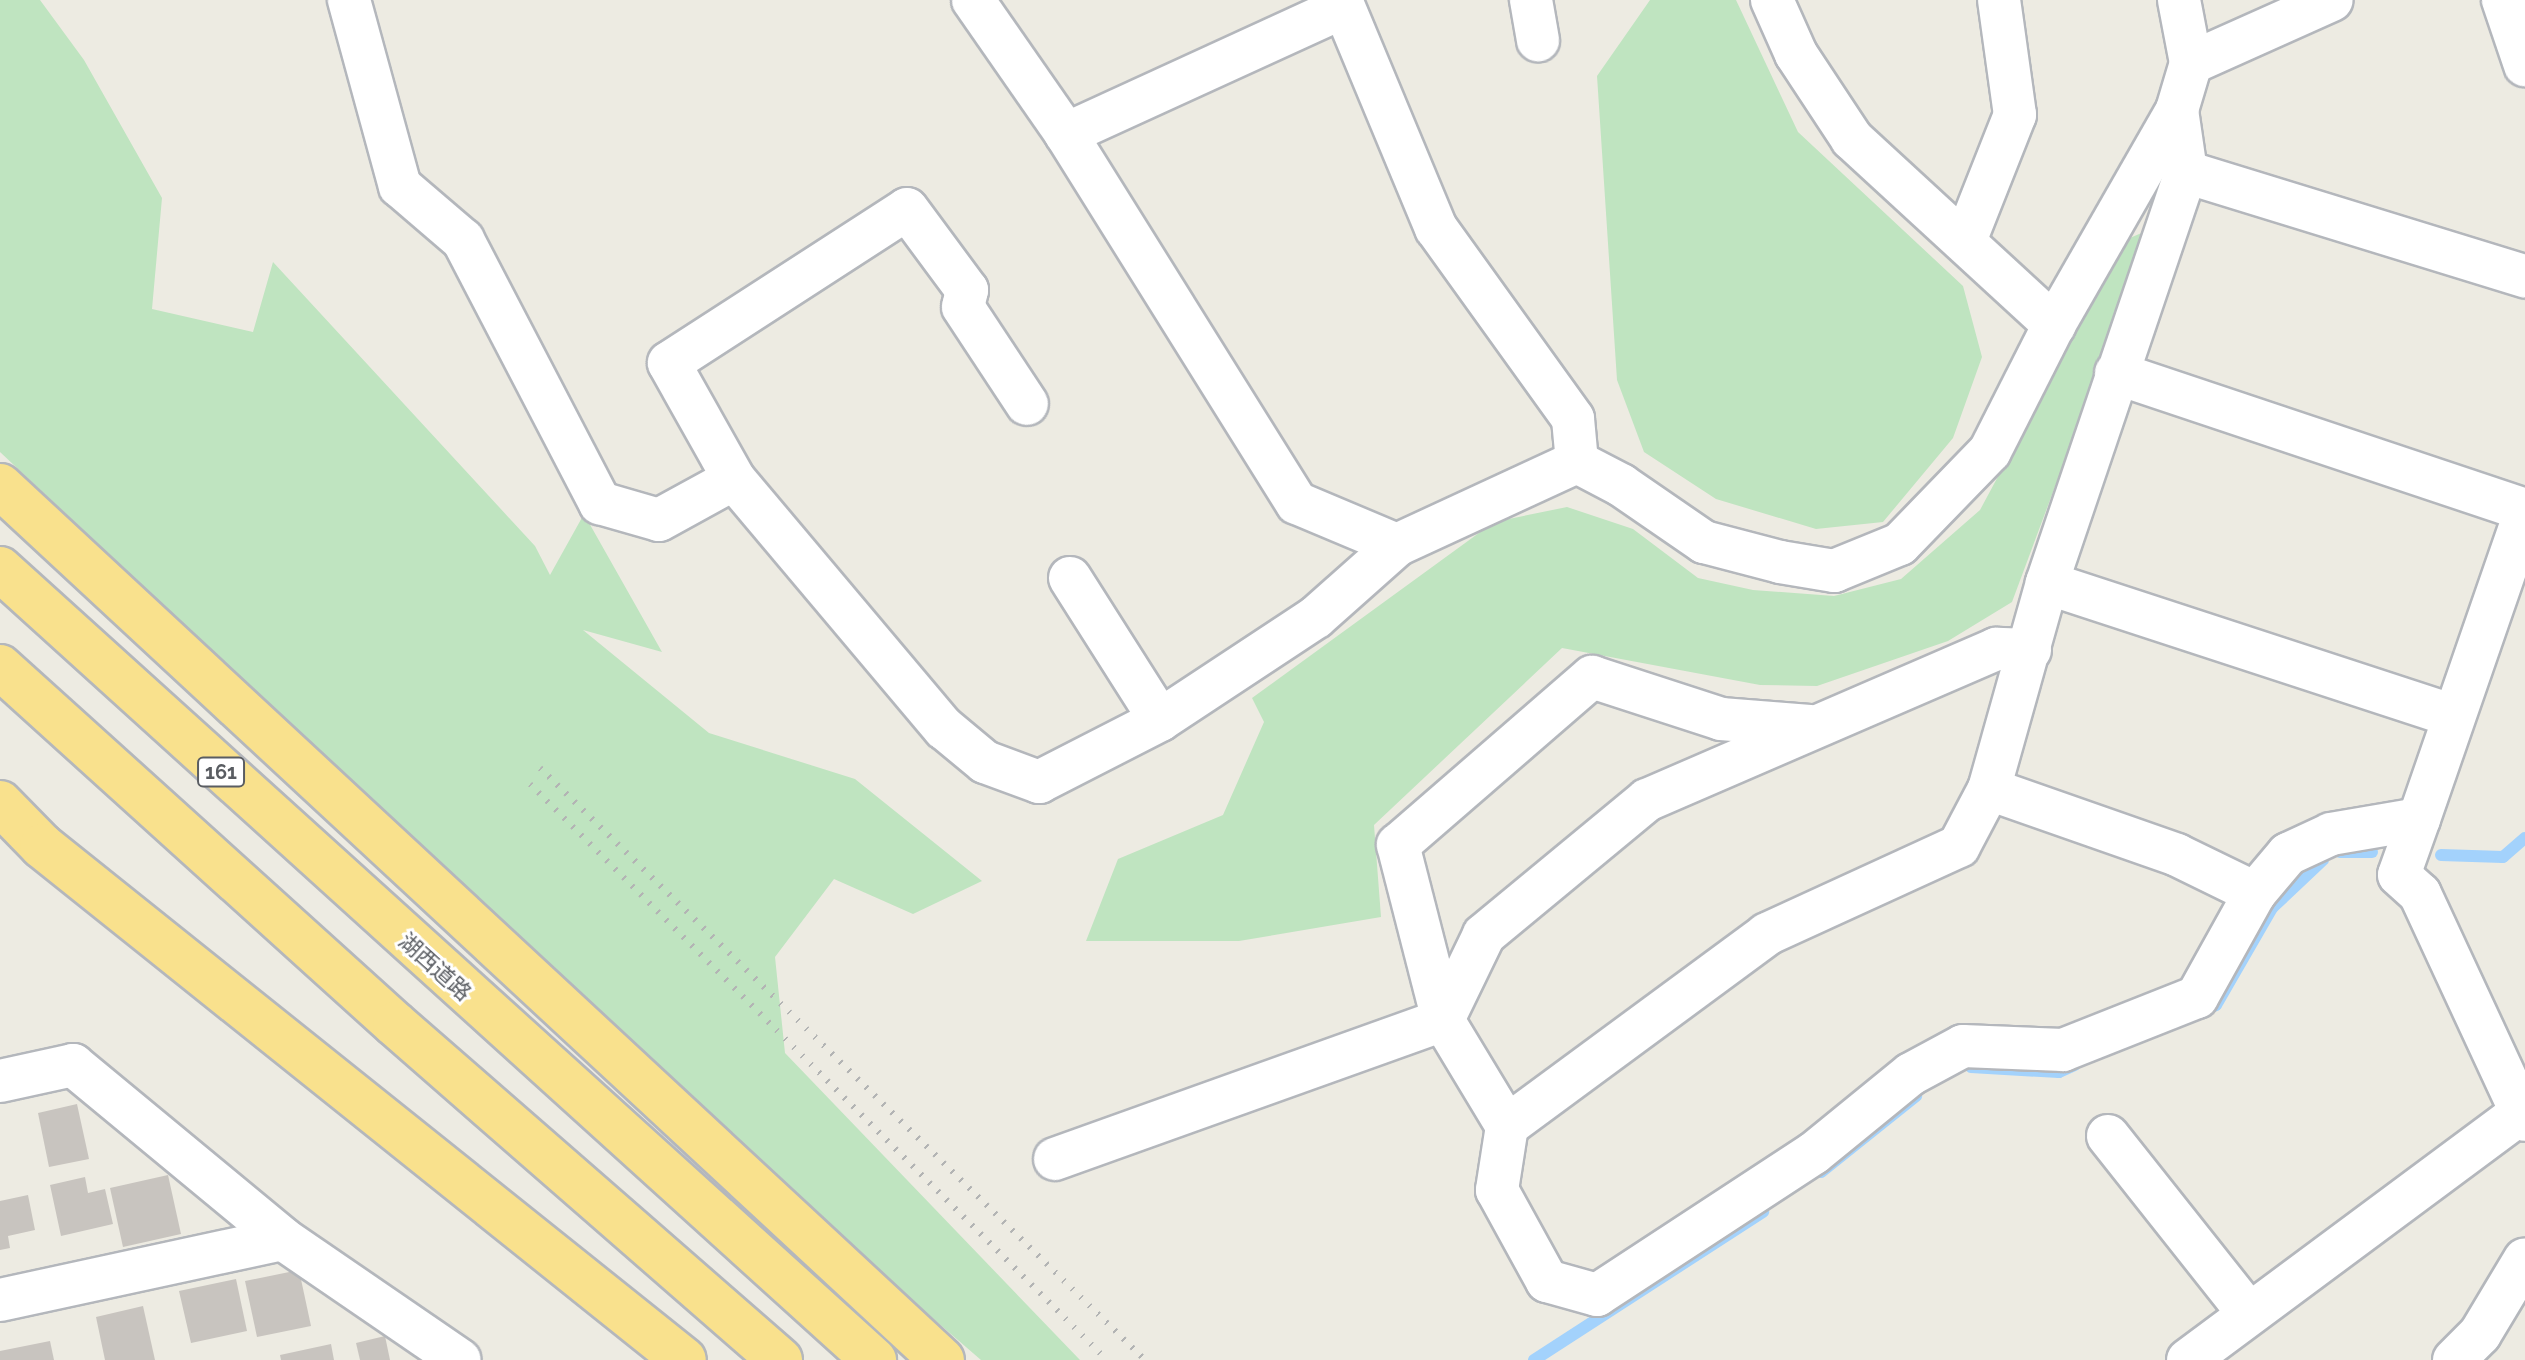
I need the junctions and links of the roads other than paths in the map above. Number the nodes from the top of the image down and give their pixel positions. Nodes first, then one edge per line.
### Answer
1 (349, 0) edge
2 (973, 0) edge
3 (1772, 0) edge
4 (1999, 0) edge
5 (2179, 0) edge
6 (2332, 0) edge
7 (2503, 0) edge
8 (1342, 4) edge
9 (2191, 63) junction
10 (2525, 65) edge
11 (2177, 110) junction
12 (1066, 134) junction
13 (2186, 172) junction
14 (1965, 241) junction
15 (2525, 276) edge
16 (2054, 325) junction
17 (2116, 373) junction
18 (1027, 404) dead end
19 (1577, 462) junction
20 (734, 479) junction
21 (0, 486) edge
22 (2525, 511) edge
23 (1397, 545) junction
24 (0, 569) edge
25 (1070, 578) dead end
26 (2047, 583) junction
27 (2030, 650) junction
28 (0, 667) edge
29 (2454, 716) junction
30 (1160, 720) junction
31 (1817, 727) junction
32 (1989, 789) junction
33 (0, 803) edge
34 (2419, 819) junction
35 (2255, 893) junction
36 (1443, 1020) junction
37 (0, 1081) edge
38 (2523, 1114) edge
39 (1507, 1126) junction
40 (2108, 1136) dead end
41 (1055, 1159) dead end
42 (283, 1239) junction
43 (2525, 1259) edge
44 (0, 1300) edge
45 (2249, 1314) junction
46 (460, 1360) edge
47 (684, 1360) edge
48 (780, 1360) edge
49 (874, 1360) edge
50 (942, 1360) edge
51 (2188, 1360) edge
52 (2454, 1360) edge

1 - 20 street
2 - 12 street
3 - 14 street
4 - 14 street
5 - 9 street
6 - 9 street
7 - 10 street
8 - 12 street
8 - 19 street
9 - 11 street
11 - 13 street
11 - 16 street
12 - 23 street
13 - 15 street
13 - 17 street
14 - 16 street
16 - 19 street
17 - 22 street
17 - 26 street
18 - 20 street
19 - 23 street
20 - 30 street
21 - 50 highway
22 - 29 street
23 - 30 street
24 - 49 highway, 湖西道路 / 161
25 - 30 street
26 - 27 street
26 - 29 street
27 - 31 street
27 - 32 street
28 - 48 highway
29 - 34 street
31 - 36 street
31 - 36 street
32 - 35 street
32 - 39 street
33 - 47 highway
34 - 35 street
34 - 38 street
35 - 39 street
36 - 39 street
36 - 41 street
37 - 42 street
38 - 45 street
40 - 45 street
42 - 44 street
42 - 46 street
43 - 52 street
45 - 51 street

